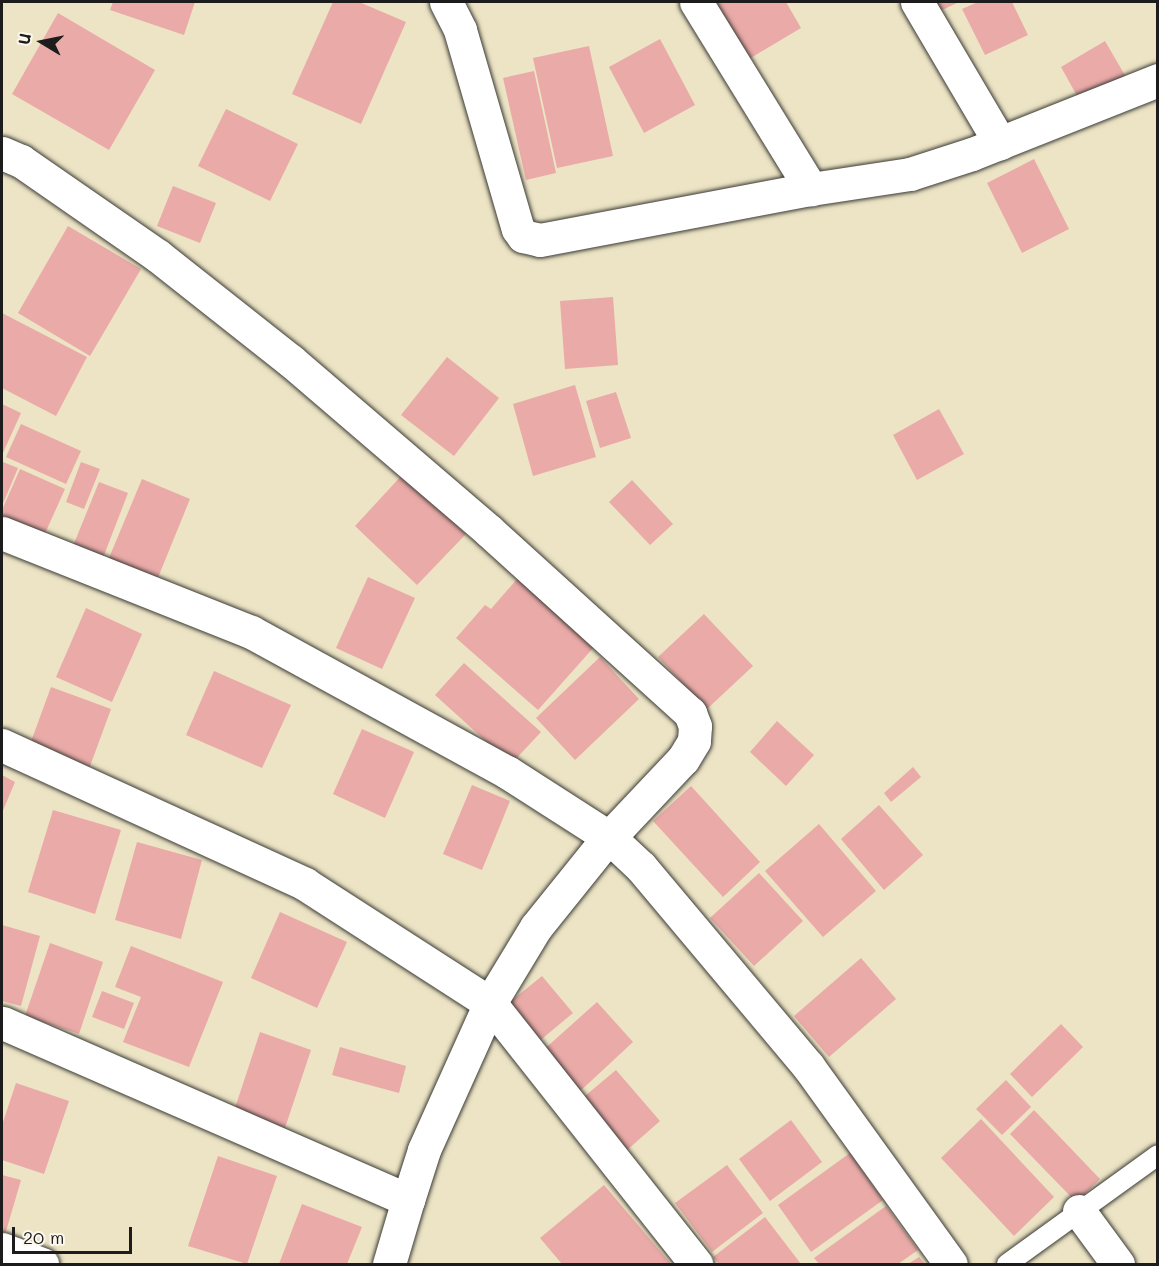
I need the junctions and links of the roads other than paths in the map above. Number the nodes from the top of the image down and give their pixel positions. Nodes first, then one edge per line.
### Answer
1 (446, 2) edge
2 (696, 2) edge
3 (917, 2) edge
4 (1158, 80) edge
5 (1000, 143) junction
6 (2, 153) edge
7 (811, 189) junction
8 (2, 534) edge
9 (2, 745) edge
10 (610, 838) junction
11 (490, 1004) junction
12 (2, 1023) edge
13 (1158, 1155) edge
14 (408, 1200) junction
15 (1079, 1211) junction
16 (2, 1249) edge
17 (42, 1264) edge
18 (389, 1264) edge
19 (696, 1264) edge
20 (951, 1264) edge
21 (1006, 1264) edge
22 (1118, 1264) edge

1 - 7 street
2 - 7 street
3 - 5 street
4 - 5 street
5 - 7 street
6 - 10 street
8 - 10 street
9 - 11 street
10 - 11 street
10 - 20 street
11 - 14 street
11 - 19 street
12 - 14 street
13 - 15 lane
14 - 18 street
15 - 21 lane
15 - 22 street
16 - 17 street

